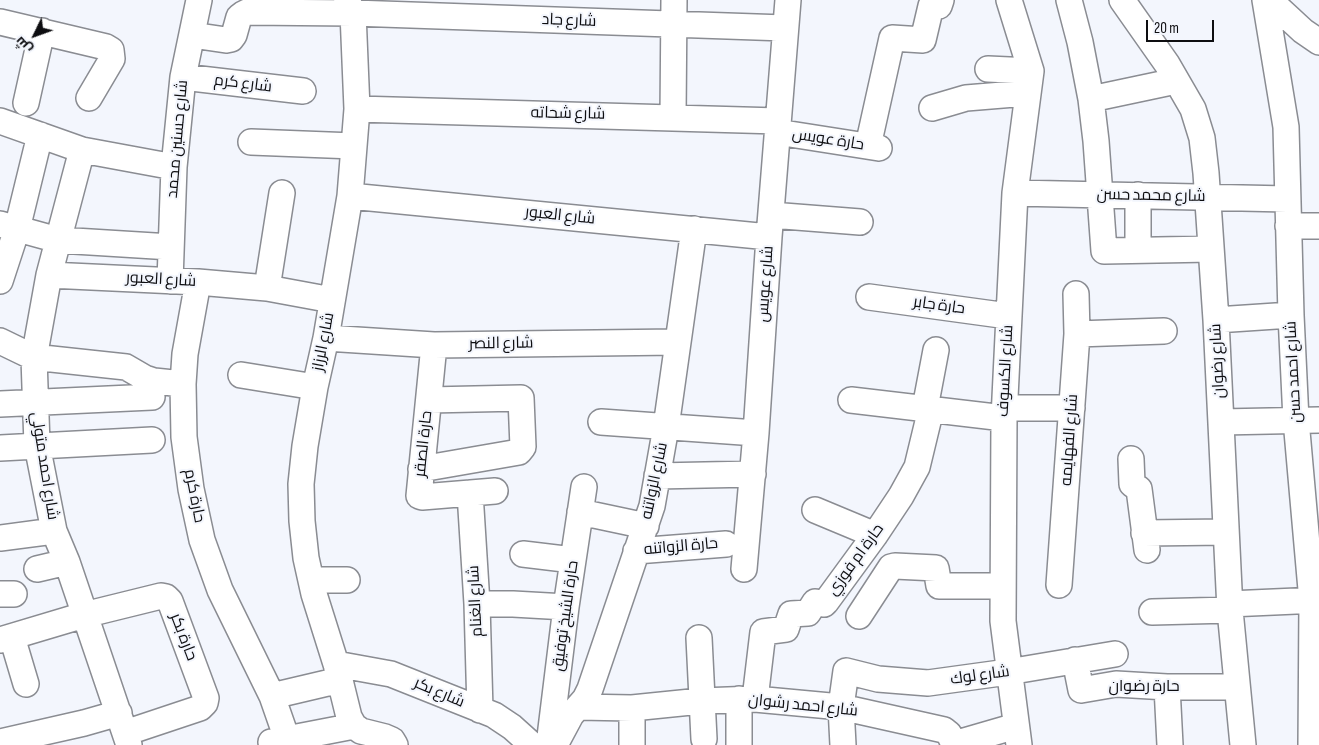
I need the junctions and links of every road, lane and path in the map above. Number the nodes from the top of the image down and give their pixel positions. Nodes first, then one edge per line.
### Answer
1 (674, 0) edge
2 (788, 0) edge
3 (941, 0) edge
4 (1008, 0) edge
5 (1069, 0) edge
6 (1122, 0) edge
7 (1265, 0) edge
8 (193, 2) edge
9 (350, 7) edge
10 (0, 22) edge
11 (674, 25) junction
12 (786, 28) junction
13 (42, 32) junction
14 (192, 35) junction
15 (1319, 42) edge
16 (988, 69) dead end
17 (183, 77) junction
18 (1176, 81) junction
19 (1029, 82) junction
20 (303, 91) dead end
21 (89, 98) dead end
22 (1091, 99) junction
23 (26, 104) dead end
24 (932, 108) dead end
25 (357, 109) junction
26 (673, 117) junction
27 (0, 121) edge
28 (778, 127) junction
29 (40, 135) junction
30 (251, 142) dead end
31 (354, 146) junction
32 (82, 150) junction
33 (174, 167) junction
34 (282, 193) dead end
35 (1015, 193) junction
36 (1099, 194) junction
37 (1138, 195) junction
38 (350, 196) junction
39 (1208, 197) junction
40 (1287, 199) junction
41 (860, 222) dead end
42 (8, 226) edge
43 (770, 226) junction
44 (1288, 226) junction
45 (1319, 226) edge
46 (694, 229) junction
47 (58, 240) junction
48 (171, 247) junction
49 (1211, 249) junction
50 (1138, 250) junction
51 (49, 275) junction
52 (170, 280) junction
53 (0, 281) edge
54 (198, 282) junction
55 (267, 288) junction
56 (1076, 294) dead end
57 (869, 297) dead end
58 (332, 300) junction
59 (1291, 315) junction
60 (1008, 316) junction
61 (1216, 320) junction
62 (1164, 331) dead end
63 (1077, 334) junction
64 (326, 338) junction
65 (0, 341) edge
66 (677, 342) junction
67 (434, 344) junction
68 (936, 350) dead end
69 (34, 358) junction
70 (241, 374) dead end
71 (184, 384) junction
72 (315, 387) junction
73 (152, 397) dead end
74 (429, 400) junction
75 (851, 400) dead end
76 (0, 404) edge
77 (35, 404) junction
78 (1072, 408) junction
79 (928, 409) junction
80 (1004, 413) junction
81 (1307, 420) edge
82 (600, 422) dead end
83 (1221, 422) junction
84 (666, 427) junction
85 (756, 433) junction
86 (152, 440) dead end
87 (37, 445) junction
88 (0, 448) edge
89 (1131, 459) dead end
90 (421, 469) junction
91 (753, 474) junction
92 (657, 476) junction
93 (584, 487) dead end
94 (495, 491) dead end
95 (470, 492) junction
96 (815, 510) dead end
97 (580, 512) junction
98 (646, 526) junction
99 (54, 531) junction
100 (1226, 532) junction
101 (875, 535) junction
102 (0, 538) edge
103 (726, 544) dead end
104 (636, 551) junction
105 (523, 554) dead end
106 (573, 560) junction
107 (67, 562) junction
108 (37, 569) dead end
109 (744, 569) dead end
110 (311, 580) junction
111 (347, 580) dead end
112 (1059, 585) dead end
113 (1003, 586) junction
114 (1316, 600) edge
115 (477, 604) junction
116 (566, 607) junction
117 (1230, 607) junction
118 (1152, 612) dead end
119 (84, 615) junction
120 (859, 616) dead end
121 (6, 638) edge
122 (699, 638) dead end
123 (1115, 654) dead end
124 (1075, 660) junction
125 (338, 672) junction
126 (1008, 672) junction
127 (26, 684) dead end
128 (1167, 687) junction
129 (1237, 687) junction
130 (272, 696) junction
131 (747, 699) junction
132 (629, 701) junction
133 (701, 701) junction
134 (578, 707) junction
135 (841, 707) junction
136 (480, 710) junction
137 (354, 726) junction
138 (124, 730) edge
139 (1017, 736) edge
140 (704, 739) dead end
141 (0, 742) edge
142 (395, 745) edge
143 (532, 745) edge
144 (549, 745) edge
145 (555, 745) edge
146 (632, 745) edge
147 (739, 745) edge
148 (843, 745) edge
149 (1170, 745) edge
150 (1243, 745) edge
151 (1311, 745) edge

1 - 11 street
2 - 12 street, شارع عويس
3 - 28 street, حارة عويس
4 - 19 street, شارع الكسوف
5 - 22 street
6 - 18 street, شارع رضوان
7 - 15 street
7 - 40 street, شارع احمد حسن
8 - 14 street, شارع حسنين محمد
9 - 11 street, شارع جاد
9 - 14 street, شارع جاد
9 - 25 street, شارع الرزاز
10 - 13 street
11 - 12 street, شارع جاد
11 - 26 street
12 - 28 street, شارع عويس
13 - 21 street
13 - 23 street
14 - 17 street, شارع حسنين محمد
16 - 19 street
17 - 20 street, شارع كرم
17 - 33 street, شارع حسنين محمد
18 - 22 street
18 - 39 street, شارع رضوان
19 - 24 street
19 - 35 street, شارع الكسوف
22 - 36 street
25 - 26 street, شارع شحاته
25 - 31 street, شارع الرزاز
26 - 28 street, شارع شحاته
27 - 29 street
28 - 43 street, شارع عويس
29 - 32 street
29 - 42 street
30 - 31 street
31 - 38 street, شارع الرزاز
32 - 33 street
32 - 47 street, شارع احمد متولي
33 - 48 street, شارع حسنين محمد
34 - 55 street
35 - 36 street, شارع محمد حسن
35 - 60 street, شارع الكسوف
36 - 37 street, شارع محمد حسن
36 - 50 street
37 - 39 street, شارع محمد حسن
37 - 50 street
38 - 46 street, شارع العبور
38 - 58 street, شارع الرزاز
39 - 40 street, شارع محمد حسن
39 - 49 street, شارع رضوان
40 - 44 street, شارع احمد حسن
41 - 43 street, شارع العبور
42 - 47 street
42 - 53 street
43 - 46 street, شارع العبور
43 - 85 street, شارع عويس
44 - 45 street
44 - 59 street, شارع احمد حسن
46 - 66 street, شارع الزواتنه
47 - 48 street
47 - 51 street, شارع احمد متولي
48 - 52 street, شارع حسنين محمد
49 - 50 street
49 - 61 street, شارع رضوان
51 - 52 street, شارع العبور
51 - 69 street, شارع احمد متولي
52 - 54 street, شارع العبور
54 - 55 street, شارع العبور
54 - 71 street, حارة كرم
55 - 58 street, شارع العبور
56 - 63 street, شارع الفهايمه
57 - 60 street, حارة جابر
58 - 64 street, شارع الرزاز
59 - 61 street
59 - 81 street, شارع احمد حسن
60 - 80 street, شارع الكسوف
61 - 83 street, شارع رضوان
62 - 63 street
63 - 78 street, شارع الفهايمه
64 - 67 street, شارع النصر
64 - 72 street, شارع الرزاز
65 - 69 street
66 - 67 street, شارع النصر
66 - 84 street, شارع الزواتنه
67 - 74 street, حارة الصقر
68 - 79 street, حارة ام فوزي
69 - 71 street
69 - 77 street, شارع احمد متولي
70 - 72 street
71 - 130 street, حارة كرم
72 - 110 street, شارع الرزاز
73 - 77 street
74 - 90 street, حارة الصقر
74 - 90 street
75 - 79 street
76 - 77 street
77 - 87 street, شارع احمد متولي
78 - 80 street
78 - 112 street, شارع الفهايمه
79 - 80 street
79 - 101 street, حارة ام فوزي
80 - 113 street, شارع الكسوف
81 - 83 street
81 - 114 street, شارع احمد حسن
82 - 84 street
83 - 100 street, شارع رضوان
84 - 85 street
84 - 92 street, شارع الزواتنه
85 - 91 street, شارع عويس
86 - 87 street
87 - 88 street
87 - 99 street, شارع احمد متولي
89 - 100 street
90 - 95 street, حارة الصقر
91 - 92 street
91 - 109 street, شارع عويس
92 - 98 street, شارع الزواتنه
93 - 97 street, حارة الشيخ توفيق
94 - 95 street, حارة الصقر
95 - 115 street, شارع الغنام
96 - 101 street
97 - 98 street
97 - 106 street, حارة الشيخ توفيق
98 - 104 street, شارع الزواتنه
99 - 102 street
99 - 107 street, شارع احمد متولي
100 - 117 street, شارع رضوان
101 - 131 street, حارة ام فوزي
103 - 104 street, حارة الزواتنه
104 - 134 street, شارع الزواتنه
105 - 106 street
106 - 116 street, حارة الشيخ توفيق
107 - 108 street
107 - 119 street, شارع احمد متولي
110 - 111 street
110 - 125 street, شارع الرزاز
113 - 120 street
113 - 126 street, شارع الكسوف
114 - 117 street
114 - 151 street, شارع احمد حسن
115 - 116 street
115 - 136 street, شارع الغنام
116 - 144 street, حارة الشيخ توفيق
117 - 118 street
117 - 129 street, شارع رضوان
119 - 121 street, حارة بكر
119 - 138 street, شارع احمد متولي
119 - 138 street, حارة بكر
121 - 127 street
122 - 133 street
123 - 124 street, شارع لوك
124 - 126 street, شارع لوك
124 - 128 street, حارة رضوان
125 - 130 street
125 - 136 street, شارع بكر
125 - 137 street, شارع الرزاز
126 - 135 street, شارع لوك
126 - 139 street, شارع الكسوف
128 - 129 street, حارة رضوان
128 - 149 street
129 - 150 street, شارع رضوان
130 - 137 street, حارة كرم
131 - 133 street, شارع احمد رشوان
131 - 135 street, شارع احمد رشوان
131 - 147 street
132 - 133 street, شارع احمد رشوان
132 - 134 street, شارع احمد رشوان
132 - 146 street
133 - 140 street
134 - 145 street, شارع الزواتنه
135 - 139 street, شارع احمد رشوان
135 - 148 street
136 - 143 street, شارع بكر
137 - 142 street
138 - 141 street

